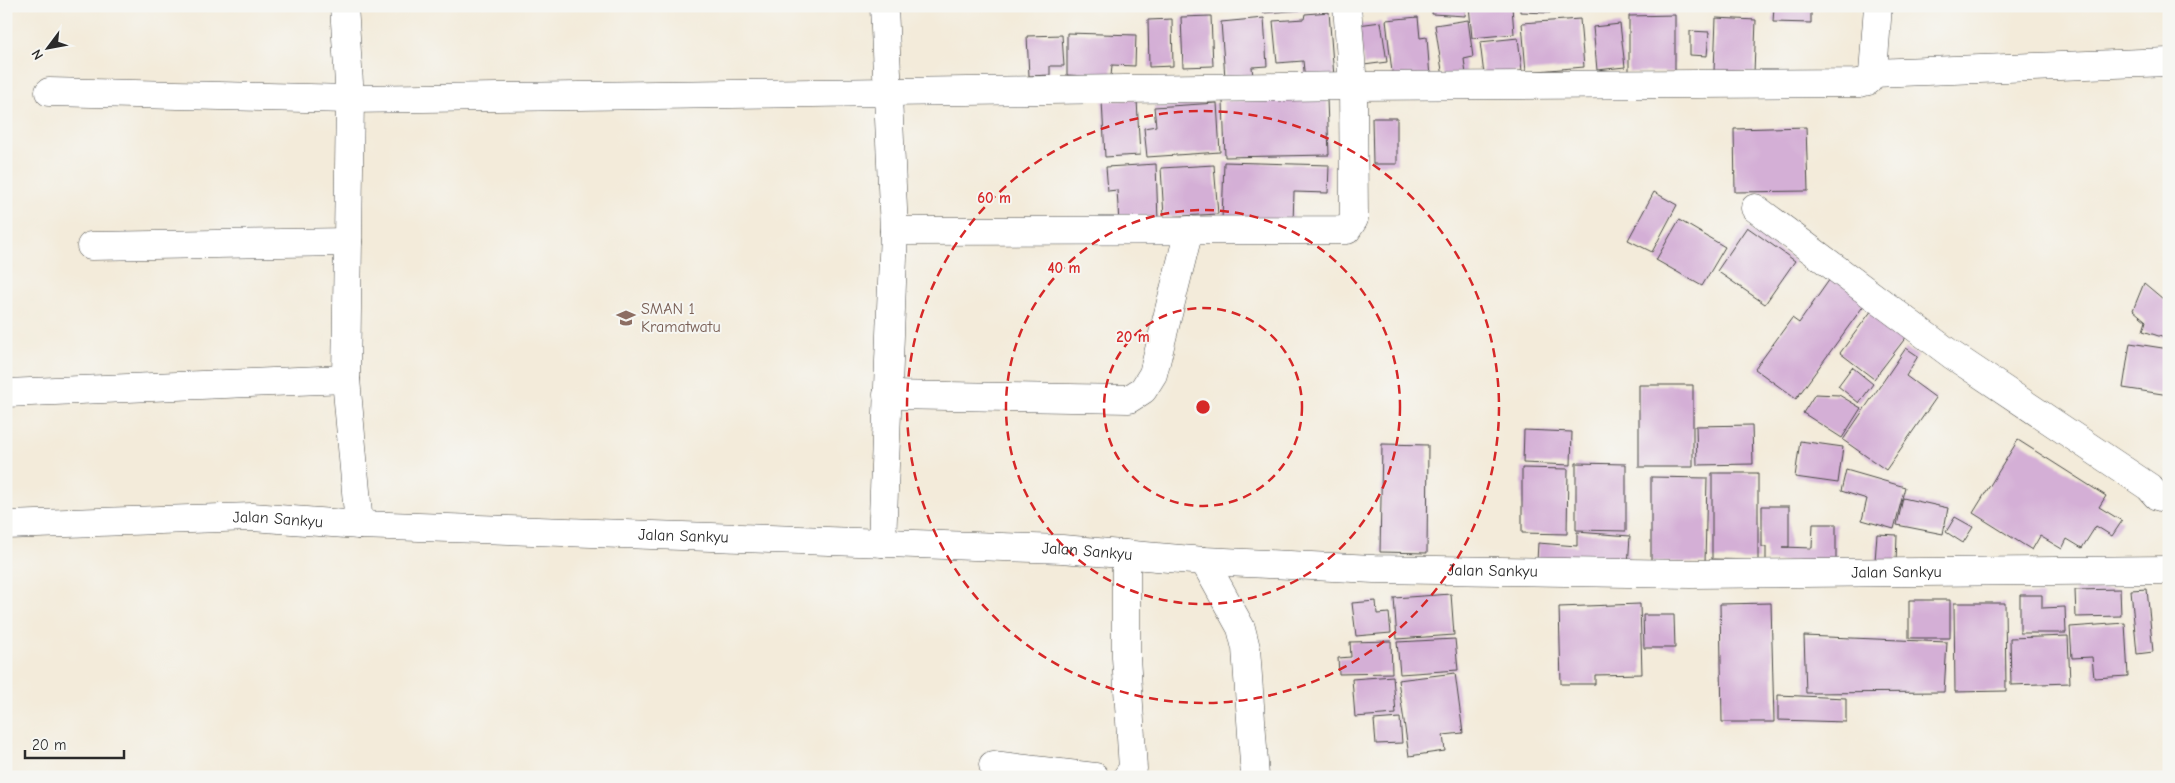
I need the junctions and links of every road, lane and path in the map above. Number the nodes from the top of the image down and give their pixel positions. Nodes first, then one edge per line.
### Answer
1 (344, 6) edge
2 (884, 6) edge
3 (1347, 6) edge
4 (1878, 6) edge
5 (2169, 62) edge
6 (1873, 73) junction
7 (1353, 86) junction
8 (48, 92) dead end
9 (888, 92) junction
10 (350, 99) junction
11 (1755, 208) dead end
12 (1189, 230) junction
13 (894, 231) junction
14 (348, 242) junction
15 (91, 246) dead end
16 (346, 379) junction
17 (6, 393) edge
18 (887, 395) junction
19 (2169, 496) edge
20 (6, 525) edge
21 (359, 525) junction
22 (882, 543) junction
23 (1126, 554) junction
24 (1204, 561) junction
25 (2169, 570) edge
26 (993, 765) dead end
27 (1095, 777) edge
28 (1127, 777) edge
29 (1255, 777) edge

1 - 10 street
2 - 9 street
3 - 7 street
4 - 6 street
5 - 6 street
6 - 7 street
7 - 9 street
7 - 12 street
8 - 10 street
9 - 10 street
9 - 13 street
10 - 14 street
11 - 19 street
12 - 13 street
12 - 18 street
13 - 18 street
14 - 15 street
14 - 16 street
16 - 17 street
16 - 21 street
18 - 22 street
20 - 21 street, Jalan Sankyu
21 - 22 street, Jalan Sankyu
22 - 23 street, Jalan Sankyu
23 - 24 street, Jalan Sankyu
23 - 28 street
24 - 25 street, Jalan Sankyu
24 - 29 street
26 - 27 street

